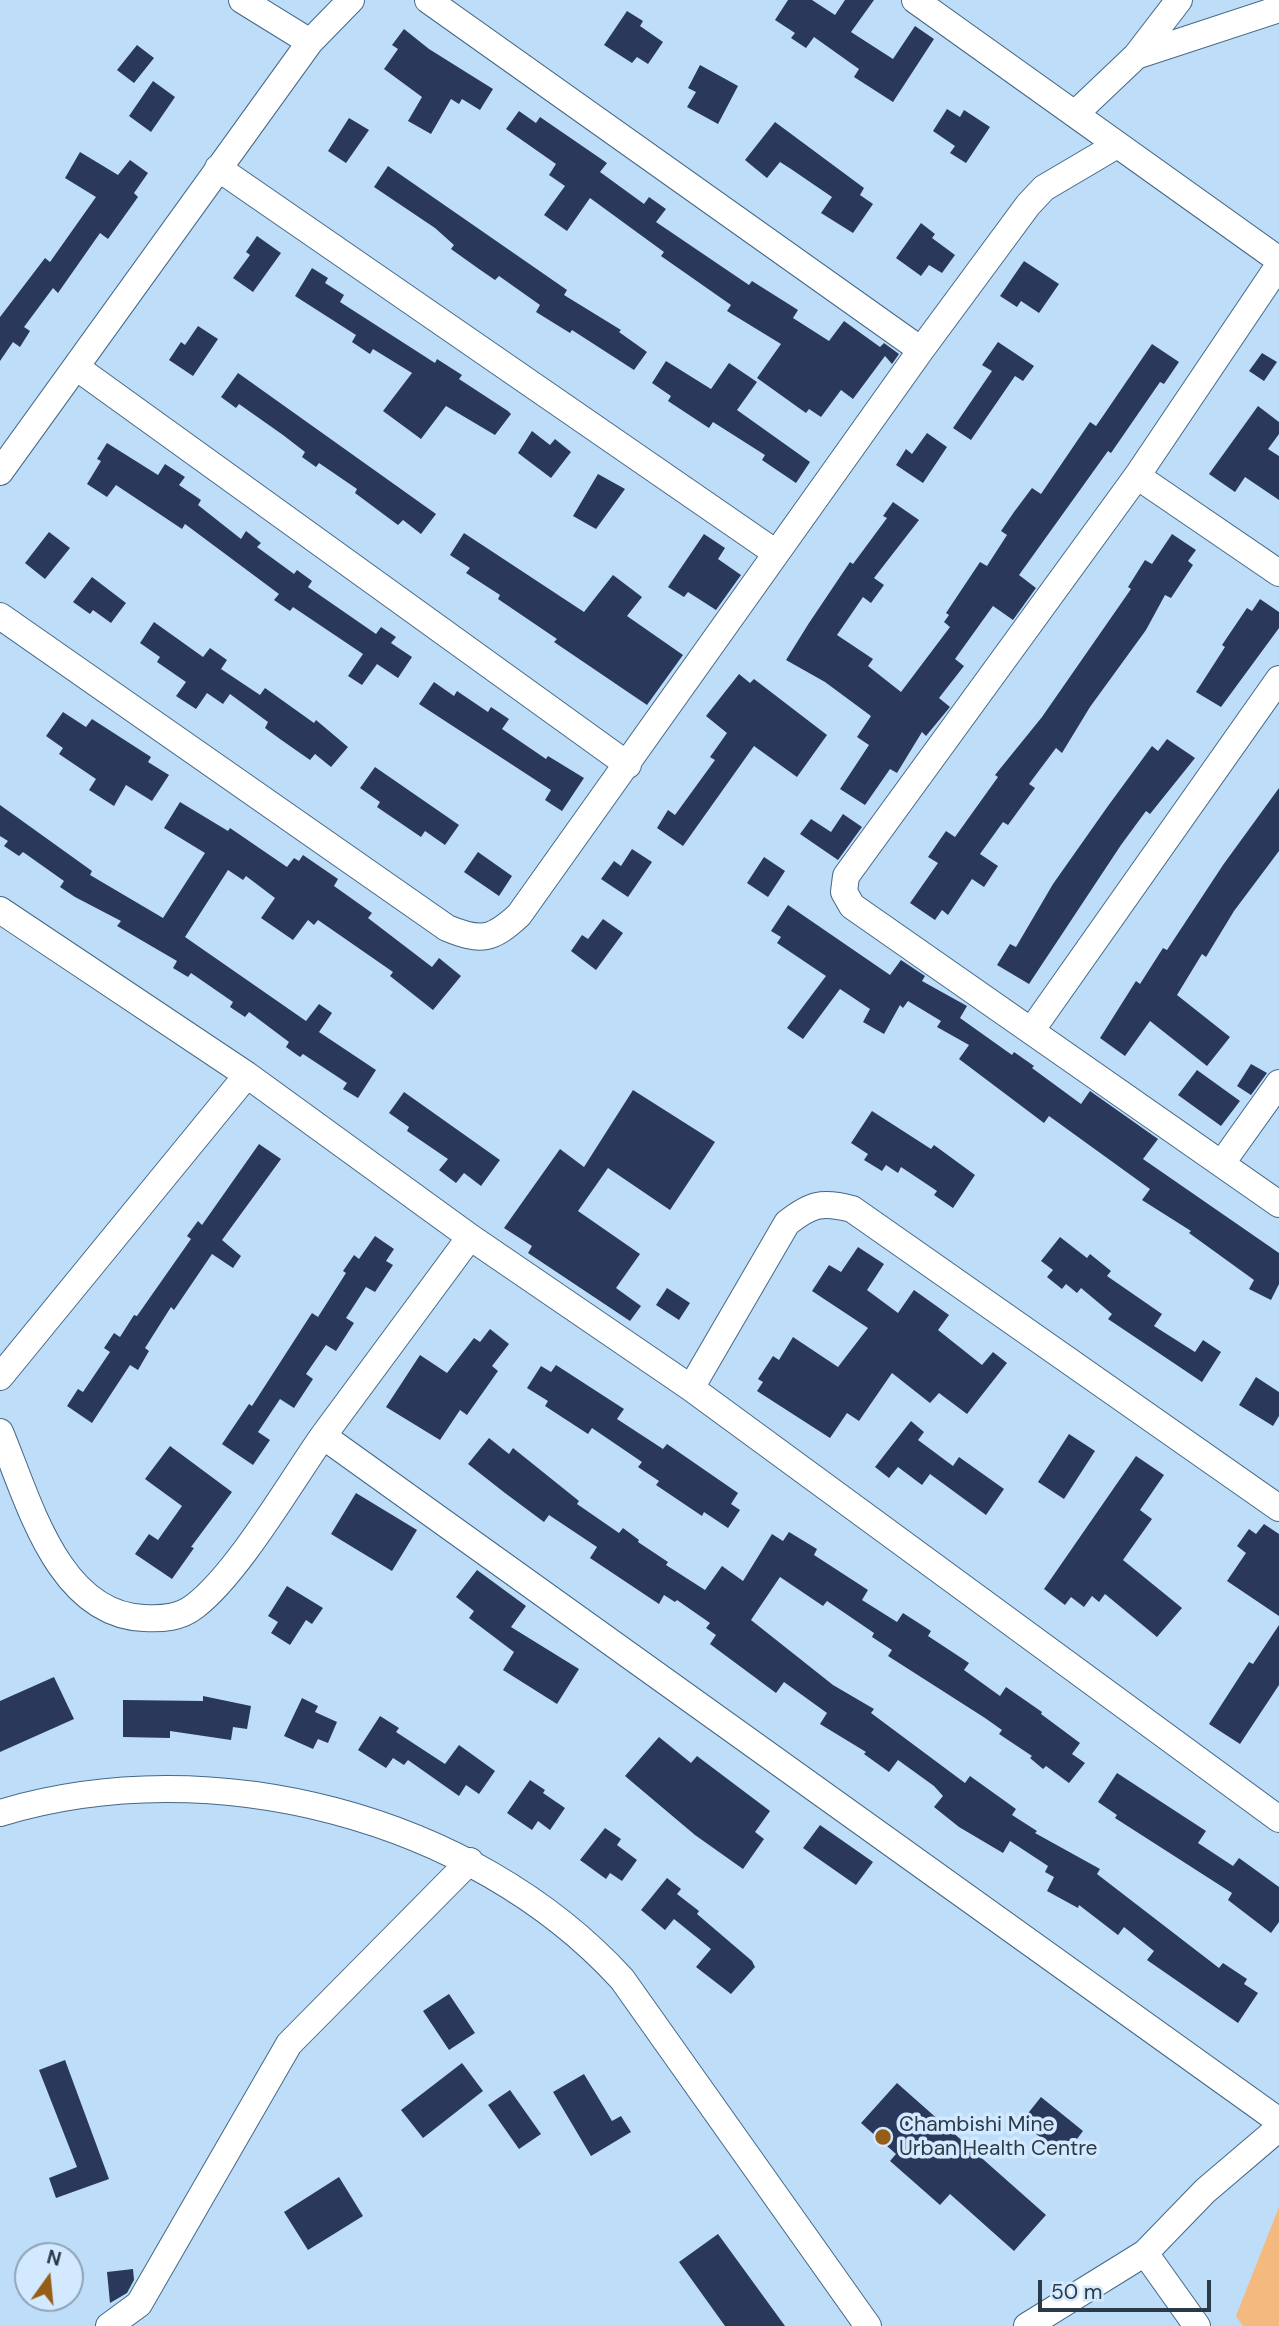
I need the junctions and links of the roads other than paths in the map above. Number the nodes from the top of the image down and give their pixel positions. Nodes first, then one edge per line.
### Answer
1 (242, 0) edge
2 (351, 0) edge
3 (428, 0) edge
4 (915, 0) edge
5 (1179, 0) edge
6 (1279, 9) edge
7 (310, 42) junction
8 (1136, 56) junction
9 (1076, 113) junction
10 (1117, 145) junction
11 (218, 168) junction
12 (1279, 263) edge
13 (921, 350) junction
14 (76, 367) junction
15 (0, 472) edge
16 (1137, 476) junction
17 (776, 553) junction
18 (1279, 573) edge
19 (0, 616) edge
20 (1279, 679) edge
21 (628, 765) junction
22 (4, 921) edge
23 (1031, 1031) junction
24 (247, 1075) junction
25 (1279, 1083) edge
26 (1222, 1163) junction
27 (1279, 1204) edge
28 (470, 1237) junction
29 (0, 1377) edge
30 (691, 1388) junction
31 (0, 1432) edge
32 (323, 1436) junction
33 (1279, 1507) edge
34 (0, 1813) edge
35 (1279, 1819) edge
36 (470, 1861) junction
37 (1279, 2121) edge
38 (1279, 2128) edge
39 (1145, 2253) junction
40 (109, 2326) edge
41 (868, 2326) edge
42 (1027, 2326) edge
43 (1197, 2326) edge

1 - 7 street
2 - 7 street
3 - 13 street
4 - 9 street
5 - 8 street
6 - 8 street
7 - 11 street
8 - 9 street
9 - 10 street
10 - 12 street
10 - 13 street
11 - 14 street
11 - 17 street
12 - 16 street
13 - 17 street
14 - 15 street
14 - 21 street
16 - 18 street
16 - 23 street
17 - 21 street
19 - 21 street
20 - 23 street
22 - 24 street
23 - 26 street
24 - 28 street
24 - 29 street
25 - 26 street
26 - 27 street
28 - 30 street
28 - 32 street
30 - 33 street
30 - 35 street
31 - 32 street
32 - 37 street
34 - 36 street
36 - 40 street
36 - 41 street
38 - 39 street
39 - 42 street
39 - 43 street

